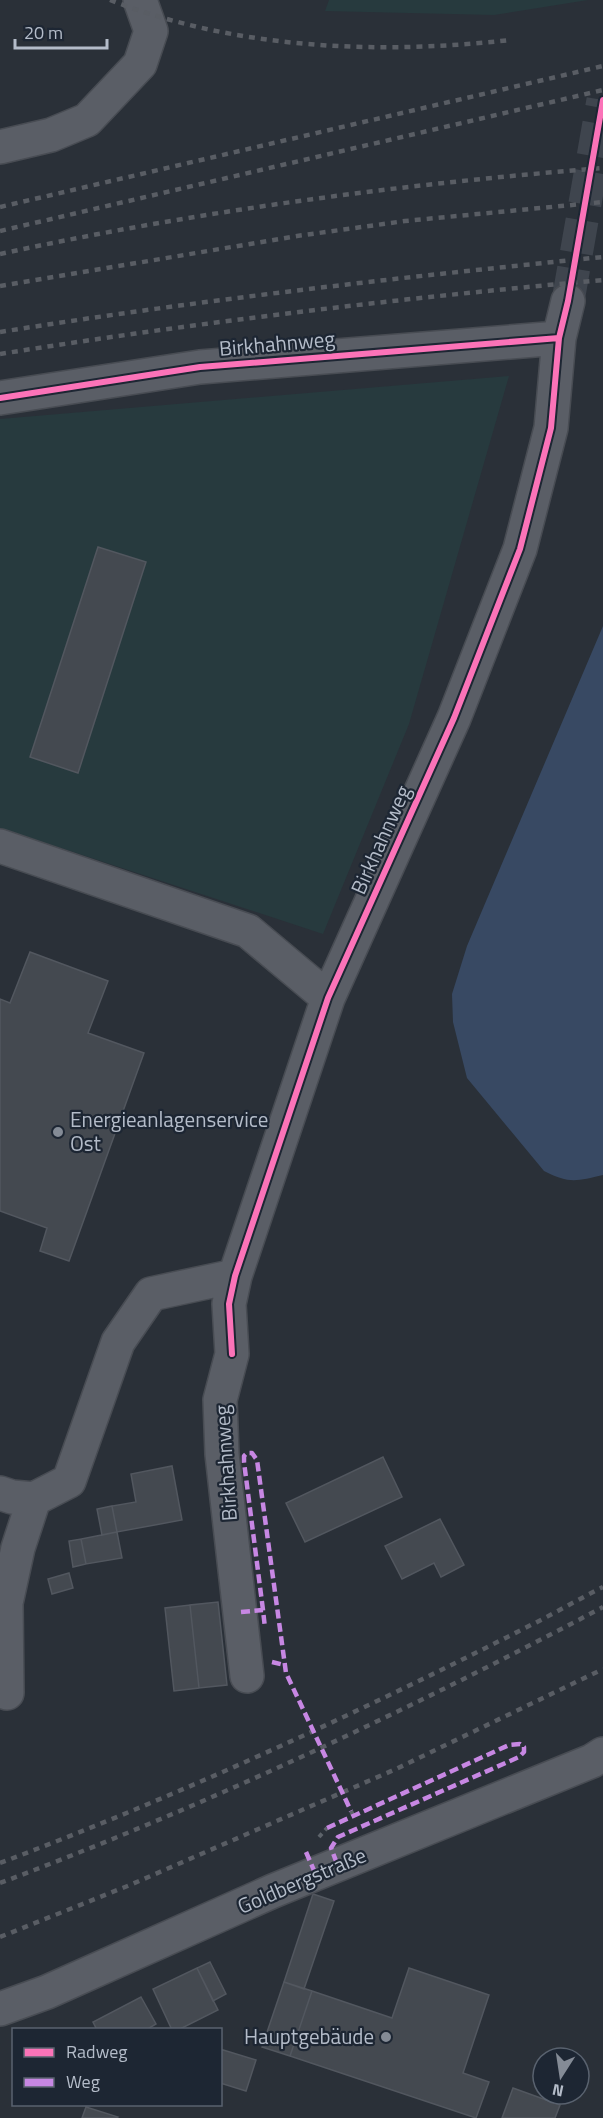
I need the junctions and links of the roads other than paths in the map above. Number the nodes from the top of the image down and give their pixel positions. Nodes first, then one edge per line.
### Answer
1 (140, 0) edge
2 (0, 147) edge
3 (568, 301) tunnel mouth
4 (559, 338) junction
5 (0, 398) edge
6 (0, 846) edge
7 (328, 998) junction
8 (235, 1276) junction
9 (0, 1493) edge
10 (34, 1499) junction
11 (247, 1676) dead end
12 (7, 1693) dead end
13 (603, 1754) edge
14 (0, 2008) edge

1 - 2 street
3 - 4 street, Birkhahnweg
4 - 5 street, Birkhahnweg
4 - 7 street, Birkhahnweg
6 - 7 street
7 - 8 street, Birkhahnweg
8 - 10 street
8 - 11 street, Birkhahnweg
9 - 10 street
10 - 12 street
13 - 14 street, Goldbergstraße

